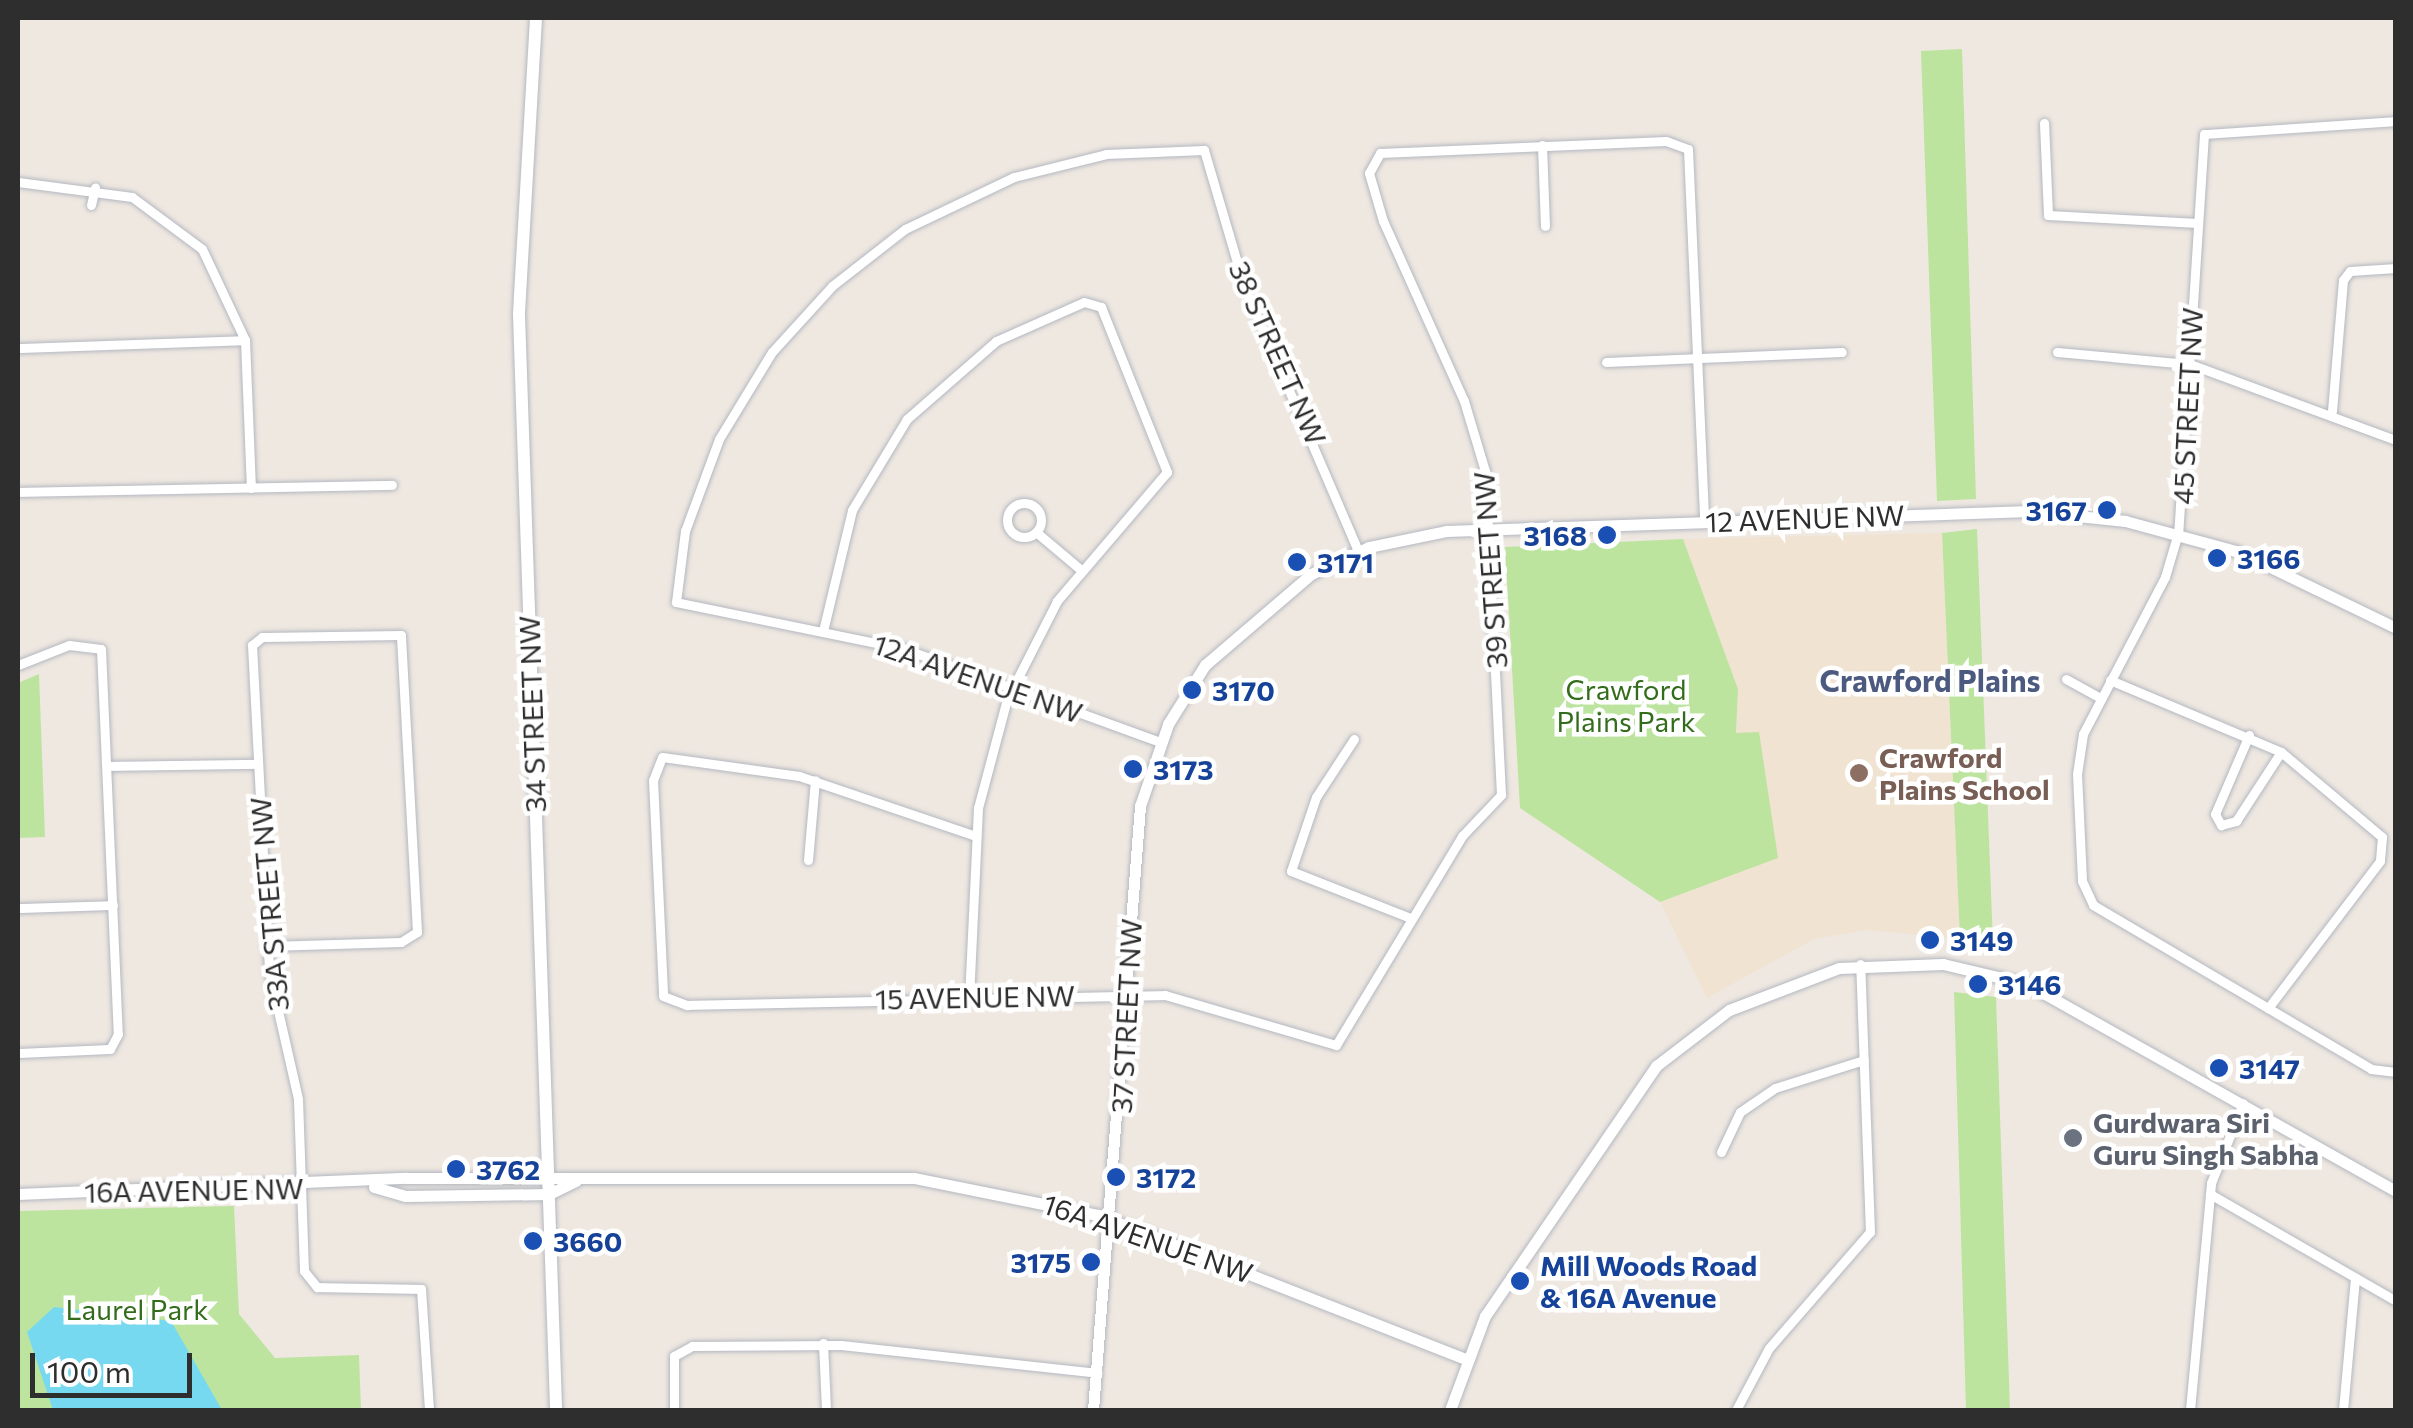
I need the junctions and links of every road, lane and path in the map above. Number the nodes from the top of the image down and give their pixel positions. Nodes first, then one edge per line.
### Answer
1 (536, 18) edge
2 (2396, 121) edge
3 (2044, 123) dead end
4 (1542, 145) junction
5 (18, 182) edge
6 (95, 188) junction
7 (91, 205) dead end
8 (2198, 223) junction
9 (1545, 226) dead end
10 (2396, 268) edge
11 (245, 340) junction
12 (18, 348) edge
13 (1842, 352) dead end
14 (2057, 352) dead end
15 (1700, 359) junction
16 (1606, 362) dead end
17 (2190, 364) junction
18 (2332, 411) junction
19 (2396, 440) edge
20 (392, 485) dead end
21 (251, 488) junction
22 (18, 492) edge
23 (1704, 520) junction
24 (1490, 528) junction
25 (1036, 532) dead end
26 (2178, 533) junction
27 (1358, 552) junction
28 (1080, 569) junction
29 (676, 602) joint
30 (2396, 628) edge
31 (823, 631) junction
32 (1224, 642) joint
33 (18, 665) edge
34 (2066, 679) dead end
35 (2110, 680) junction
36 (1012, 687) junction
37 (2099, 697) junction
38 (2249, 735) junction
39 (1354, 739) dead end
40 (1160, 742) junction
41 (2282, 752) junction
42 (257, 764) junction
43 (108, 766) junction
44 (815, 780) junction
45 (976, 836) junction
46 (808, 860) dead end
47 (113, 904) junction
48 (18, 908) edge
49 (1408, 917) junction
50 (268, 946) junction
51 (1860, 964) junction
52 (1128, 994) junction
53 (968, 997) junction
54 (2268, 1008) junction
55 (1336, 1045) joint
56 (18, 1053) edge
57 (1864, 1060) junction
58 (2396, 1072) edge
59 (2244, 1104) junction
60 (1721, 1152) dead end
61 (548, 1176) junction
62 (576, 1182) junction
63 (371, 1186) junction
64 (302, 1188) junction
65 (2396, 1191) edge
66 (18, 1194) edge
67 (549, 1194) junction
68 (2210, 1194) junction
69 (1114, 1221) junction
70 (2355, 1278) junction
71 (2396, 1301) edge
72 (823, 1343) junction
73 (1466, 1358) junction
74 (1097, 1374) junction
75 (429, 1410) edge
76 (556, 1410) edge
77 (674, 1410) edge
78 (826, 1410) edge
79 (1093, 1410) edge
80 (1450, 1410) edge
81 (1736, 1410) edge
82 (2190, 1410) edge
83 (2343, 1410) edge

1 - 61 main road, 34 STREET NW
2 - 8 street, 45 STREET NW
3 - 8 street
4 - 9 street
4 - 15 street
4 - 24 street, 39 STREET NW
5 - 6 street
6 - 7 street
6 - 11 street
8 - 17 street, 45 STREET NW
10 - 18 street
11 - 12 street
11 - 21 street
13 - 15 street
14 - 17 street
15 - 16 street
15 - 23 street
17 - 18 street
17 - 26 street, 45 STREET NW
18 - 19 street
20 - 21 street
21 - 22 street
23 - 24 street, 12 AVENUE NW
23 - 26 street, 12 AVENUE NW
24 - 27 street, 12 AVENUE NW
24 - 49 street, 39 STREET NW
25 - 28 street
26 - 30 street, 12 AVENUE NW
26 - 35 street, 45 STREET NW
27 - 29 street, 38 STREET NW
27 - 32 street, 12 AVENUE NW
28 - 31 street
28 - 36 street
29 - 31 street, 12A AVENUE NW
31 - 36 street, 12A AVENUE NW
32 - 40 street, 37 STREET NW
33 - 43 street
34 - 37 street
35 - 37 street, 45 STREET NW
35 - 38 street
36 - 40 street, 12A AVENUE NW
36 - 45 street
37 - 54 street, 45 STREET NW
38 - 41 street
38 - 41 street
39 - 49 street
40 - 52 street, 37 STREET NW
41 - 54 street
42 - 43 street
42 - 50 street, 33A STREET NW
42 - 50 street, 33A STREET NW
43 - 47 street
44 - 45 street
44 - 46 street
44 - 53 street, 15 AVENUE NW
45 - 53 street
47 - 48 street
47 - 56 street
49 - 55 street, 39 STREET NW
50 - 64 street, 33A STREET NW
51 - 57 street
51 - 59 street
51 - 73 street
52 - 53 street, 15 AVENUE NW
52 - 55 street, 15 AVENUE NW
52 - 69 street, 37 STREET NW
54 - 58 street
57 - 60 street
57 - 81 street
59 - 65 street
59 - 68 street
61 - 62 street, 16A AVENUE NW
61 - 63 street, 16A AVENUE NW
61 - 67 main road, 34 STREET NW
62 - 67 street, 16A AVENUE NW
62 - 69 street, 16A AVENUE NW
63 - 64 street, 16A AVENUE NW
63 - 67 street, 16A AVENUE NW
64 - 66 street, 16A AVENUE NW
64 - 75 street, 33A STREET NW
67 - 76 main road, 34 STREET NW
68 - 70 street
68 - 82 street
69 - 73 street, 16A AVENUE NW
69 - 74 street, 37 STREET NW
70 - 71 street
70 - 83 street
72 - 74 street
72 - 77 street
72 - 78 street
73 - 80 street
74 - 79 street, 37 STREET NW

